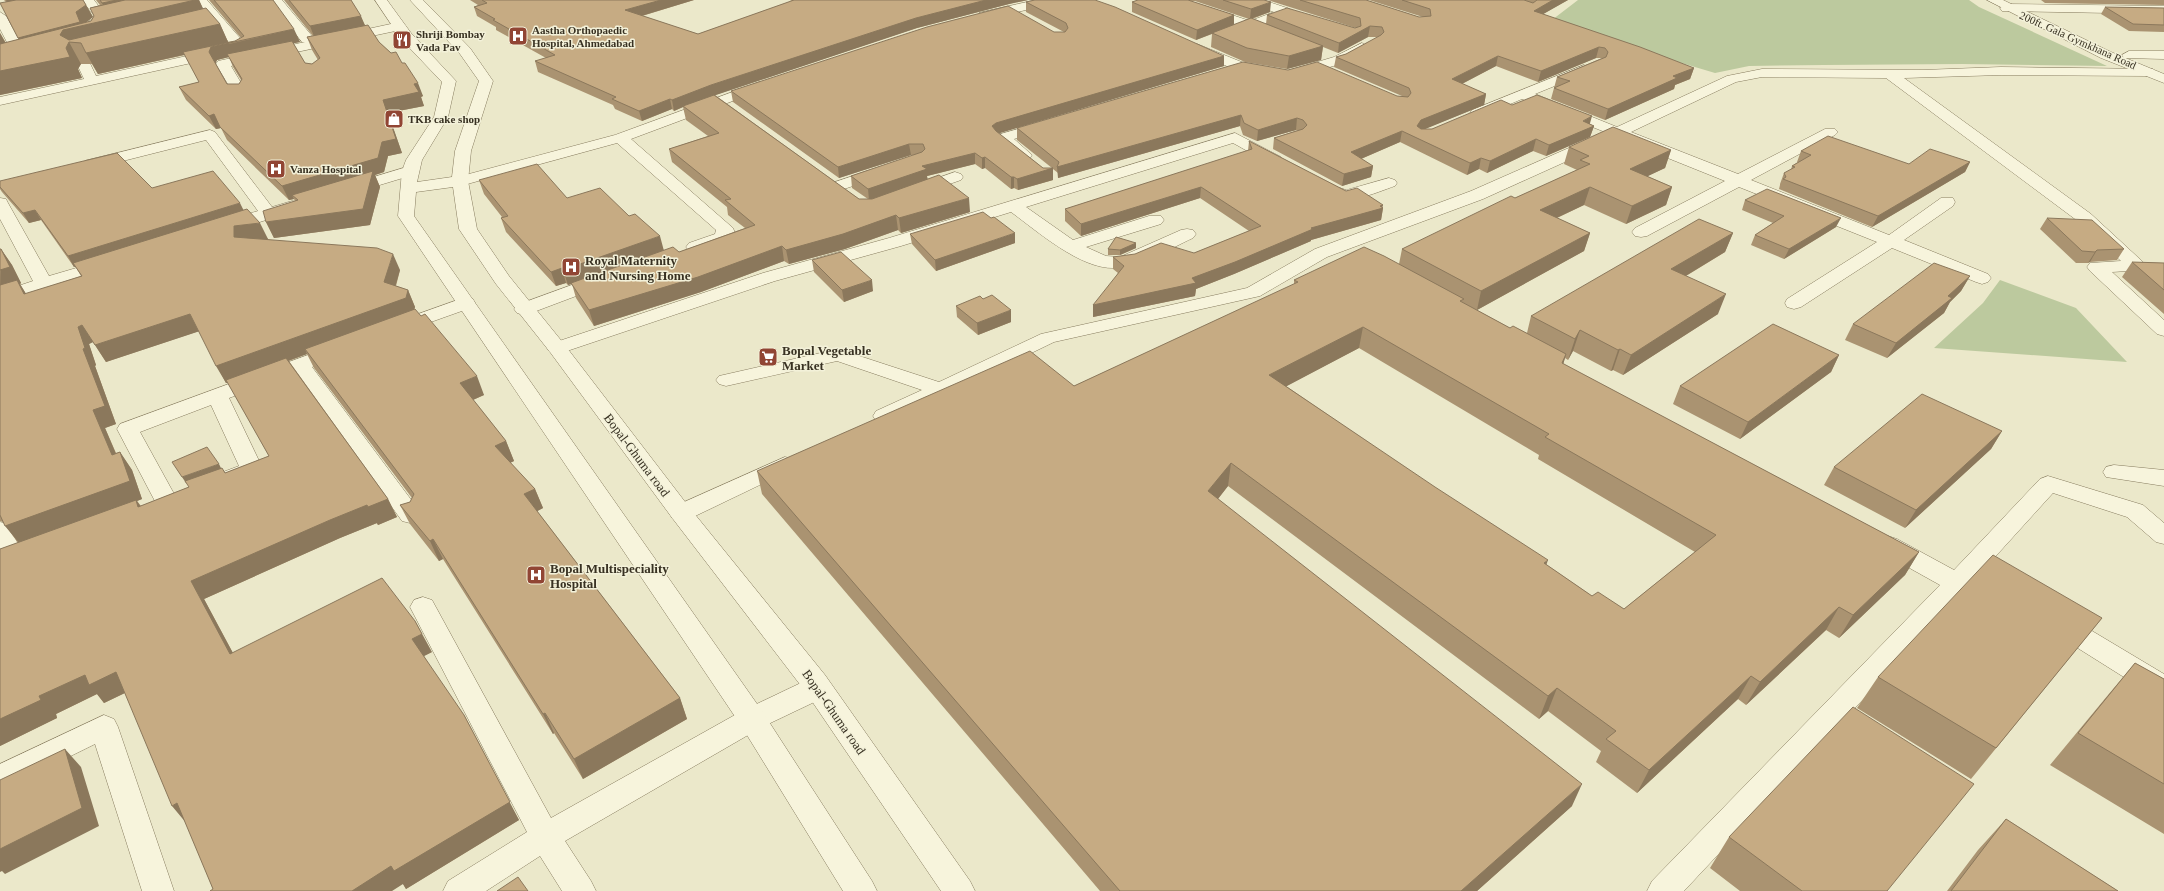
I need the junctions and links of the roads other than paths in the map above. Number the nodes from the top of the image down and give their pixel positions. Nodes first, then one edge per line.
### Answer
1 (88, 0) edge
2 (276, 0) edge
3 (381, 0) edge
4 (418, 0) edge
5 (1052, 0) edge
6 (1251, 0) edge
7 (1993, 0) edge
8 (2008, 4) edge
9 (1191, 5) edge
10 (2023, 8) junction
11 (1009, 9) junction
12 (156, 10) edge
13 (2164, 10) edge
14 (1286, 12) junction
15 (2, 13) edge
16 (1301, 16) edge
17 (973, 18) edge
18 (112, 20) edge
19 (1028, 20) edge
20 (220, 22) junction
21 (90, 25) junction
22 (1250, 25) junction
23 (204, 26) edge
24 (400, 26) junction
25 (1229, 33) edge
26 (1270, 33) edge
27 (1208, 41) edge
28 (1374, 41) edge
29 (304, 43) junction
30 (60, 47) edge
31 (77, 49) junction
32 (95, 51) edge
33 (1319, 52) edge
34 (32, 55) edge
35 (2129, 55) junction
36 (2164, 55) edge
37 (309, 60) edge
38 (1339, 60) junction
39 (2, 63) edge
40 (1597, 63) edge
41 (1317, 66) junction
42 (1241, 67) junction
43 (2156, 71) edge
44 (1219, 74) edge
45 (1890, 74) junction
46 (1338, 76) edge
47 (2164, 79) edge
48 (92, 81) junction
49 (770, 82) edge
50 (240, 93) edge
51 (1522, 94) junction
52 (719, 100) junction
53 (0, 101) edge
54 (738, 114) edge
55 (1464, 119) edge
56 (1062, 120) edge
57 (1830, 132) dead end
58 (1615, 133) junction
59 (620, 138) junction
60 (1275, 142) dead end
61 (1254, 149) junction
62 (896, 166) edge
63 (1038, 166) edge
64 (78, 167) edge
65 (1289, 167) edge
66 (954, 178) dead end
67 (409, 180) junction
68 (460, 181) junction
69 (1738, 181) junction
70 (1317, 182) edge
71 (1390, 183) dead end
72 (838, 186) edge
73 (335, 193) edge
74 (904, 195) edge
75 (306, 202) edge
76 (1947, 202) dead end
77 (0, 203) edge
78 (1013, 206) junction
79 (268, 213) junction
80 (1155, 220) dead end
81 (208, 232) edge
82 (1641, 232) dead end
83 (1187, 234) dead end
84 (1890, 242) junction
85 (1072, 246) junction
86 (1342, 246) junction
87 (678, 253) edge
88 (1362, 257) edge
89 (119, 260) edge
90 (619, 274) edge
91 (1982, 278) dead end
92 (44, 284) junction
93 (0, 298) edge
94 (466, 303) junction
95 (1794, 303) dead end
96 (524, 309) junction
97 (2164, 330) edge
98 (379, 335) edge
99 (358, 343) edge
100 (557, 348) junction
101 (300, 364) junction
102 (726, 380) dead end
103 (941, 389) junction
104 (217, 395) junction
105 (869, 424) edge
106 (796, 458) edge
107 (2114, 472) dead end
108 (2164, 478) edge
109 (209, 485) edge
110 (188, 493) edge
111 (166, 501) junction
112 (144, 510) edge
113 (681, 513) junction
114 (410, 515) edge
115 (0, 530) edge
116 (2164, 536) edge
117 (1873, 537) edge
118 (48, 545) edge
119 (1972, 578) junction
120 (423, 607) dead end
121 (2037, 610) edge
122 (817, 688) junction
123 (2164, 688) edge
124 (752, 719) junction
125 (0, 778) edge
126 (545, 837) junction
127 (158, 891) edge
128 (459, 891) edge
129 (580, 891) edge
130 (861, 891) edge
131 (959, 891) edge
132 (1663, 891) edge

1 - 21 street
2 - 29 street
3 - 24 street
4 - 68 street, Bopal-Ghuma road
5 - 11 street
6 - 14 street
7 - 8 street, 200ft. Gala Gymkhana Road
8 - 10 street
8 - 43 street, 200ft. Gala Gymkhana Road
9 - 22 street
10 - 13 street
10 - 35 street
11 - 17 street
11 - 19 street
12 - 20 street
14 - 16 street
14 - 22 street
15 - 39 street
18 - 21 street
20 - 23 street
20 - 48 street
21 - 31 street
22 - 25 street
22 - 26 street
24 - 29 street
24 - 67 street
27 - 42 street
28 - 38 street
29 - 37 street
29 - 50 street
30 - 31 street
31 - 32 street
31 - 48 street
33 - 38 street
34 - 39 street
35 - 36 street
35 - 43 street
38 - 41 street
40 - 51 street
41 - 42 street
41 - 46 street
42 - 44 street
43 - 45 street
43 - 47 street, 200ft. Gala Gymkhana Road
45 - 58 street
45 - 97 street
48 - 53 street
49 - 52 street
51 - 55 street
51 - 58 street
52 - 54 street
52 - 59 street
56 - 63 street
57 - 69 street
58 - 69 street
58 - 86 street
59 - 68 street
59 - 87 street
60 - 61 street
61 - 65 street
61 - 78 street
62 - 72 street
64 - 79 street
66 - 74 street
67 - 68 street
67 - 73 street
67 - 94 street
68 - 96 street, Bopal-Ghuma road
69 - 82 street
69 - 84 street
70 - 71 street
75 - 79 street
76 - 84 street
77 - 92 street
78 - 85 street
78 - 100 street
79 - 81 street
80 - 85 street
83 - 85 street
84 - 91 street
84 - 95 street
86 - 88 street
86 - 103 street
89 - 92 street
90 - 96 street
92 - 93 street
94 - 98 street
94 - 124 street
96 - 100 street, Bopal-Ghuma road
99 - 101 street
100 - 113 street, Bopal-Ghuma road
101 - 104 street
101 - 114 street
102 - 103 street
103 - 105 street
104 - 109 street
104 - 111 street
106 - 113 street
107 - 108 street
110 - 111 street
111 - 112 street
113 - 122 street, Bopal-Ghuma road
115 - 118 street
116 - 119 street
117 - 119 street
119 - 132 street
120 - 126 street
121 - 123 street
122 - 124 street
122 - 131 street, Bopal-Ghuma road
124 - 126 street
124 - 130 street
125 - 127 street
126 - 128 street
126 - 129 street

